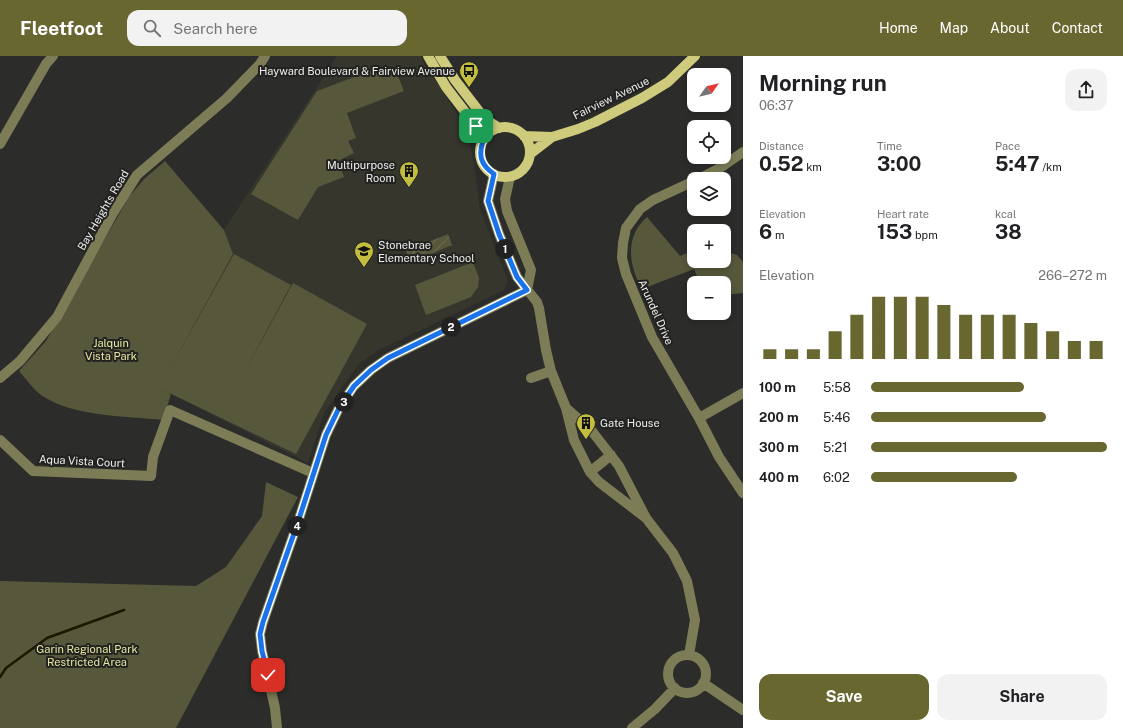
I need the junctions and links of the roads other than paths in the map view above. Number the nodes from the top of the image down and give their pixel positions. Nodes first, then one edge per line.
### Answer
1 (54, 56) edge
2 (265, 56) edge
3 (440, 56) edge
4 (695, 56) edge
5 (428, 57) edge
6 (498, 128) junction
7 (524, 136) junction
8 (552, 137) junction
9 (483, 141) junction
10 (0, 144) edge
11 (743, 152) edge
12 (530, 154) junction
13 (712, 172) edge
14 (494, 174) junction
15 (510, 177) junction
16 (687, 184) edge
17 (527, 290) junction
18 (552, 371) junction
19 (0, 378) edge
20 (531, 378) dead end
21 (743, 393) edge
22 (566, 408) junction
23 (698, 418) junction
24 (0, 440) edge
25 (611, 455) junction
26 (590, 472) junction
27 (313, 474) junction
28 (743, 493) edge
29 (646, 518) junction
30 (689, 655) junction
31 (703, 683) junction
32 (675, 688) junction
33 (743, 710) edge
34 (277, 728) edge
35 (632, 728) edge

1 - 10 street
2 - 19 street, Bay Heights Road
3 - 6 main road
4 - 8 main road, Fairview Avenue
5 - 9 main road
6 - 7 main road
6 - 9 main road
7 - 8 main road, Fairview Avenue
7 - 12 main road
8 - 12 main road, Fairview Avenue
9 - 14 main road
11 - 13 street
12 - 15 main road
14 - 15 main road
14 - 17 street
15 - 17 street
16 - 23 street, Arundel Drive
17 - 18 street
17 - 27 street
18 - 20 street
18 - 22 street
21 - 23 street
22 - 25 street
22 - 26 street
23 - 28 street, Arundel Drive
24 - 27 street, Aqua Vista Court
25 - 26 street
25 - 29 street
26 - 29 street
27 - 34 street
29 - 30 street
30 - 31 street
30 - 32 street
31 - 32 street
31 - 33 street
32 - 35 street

